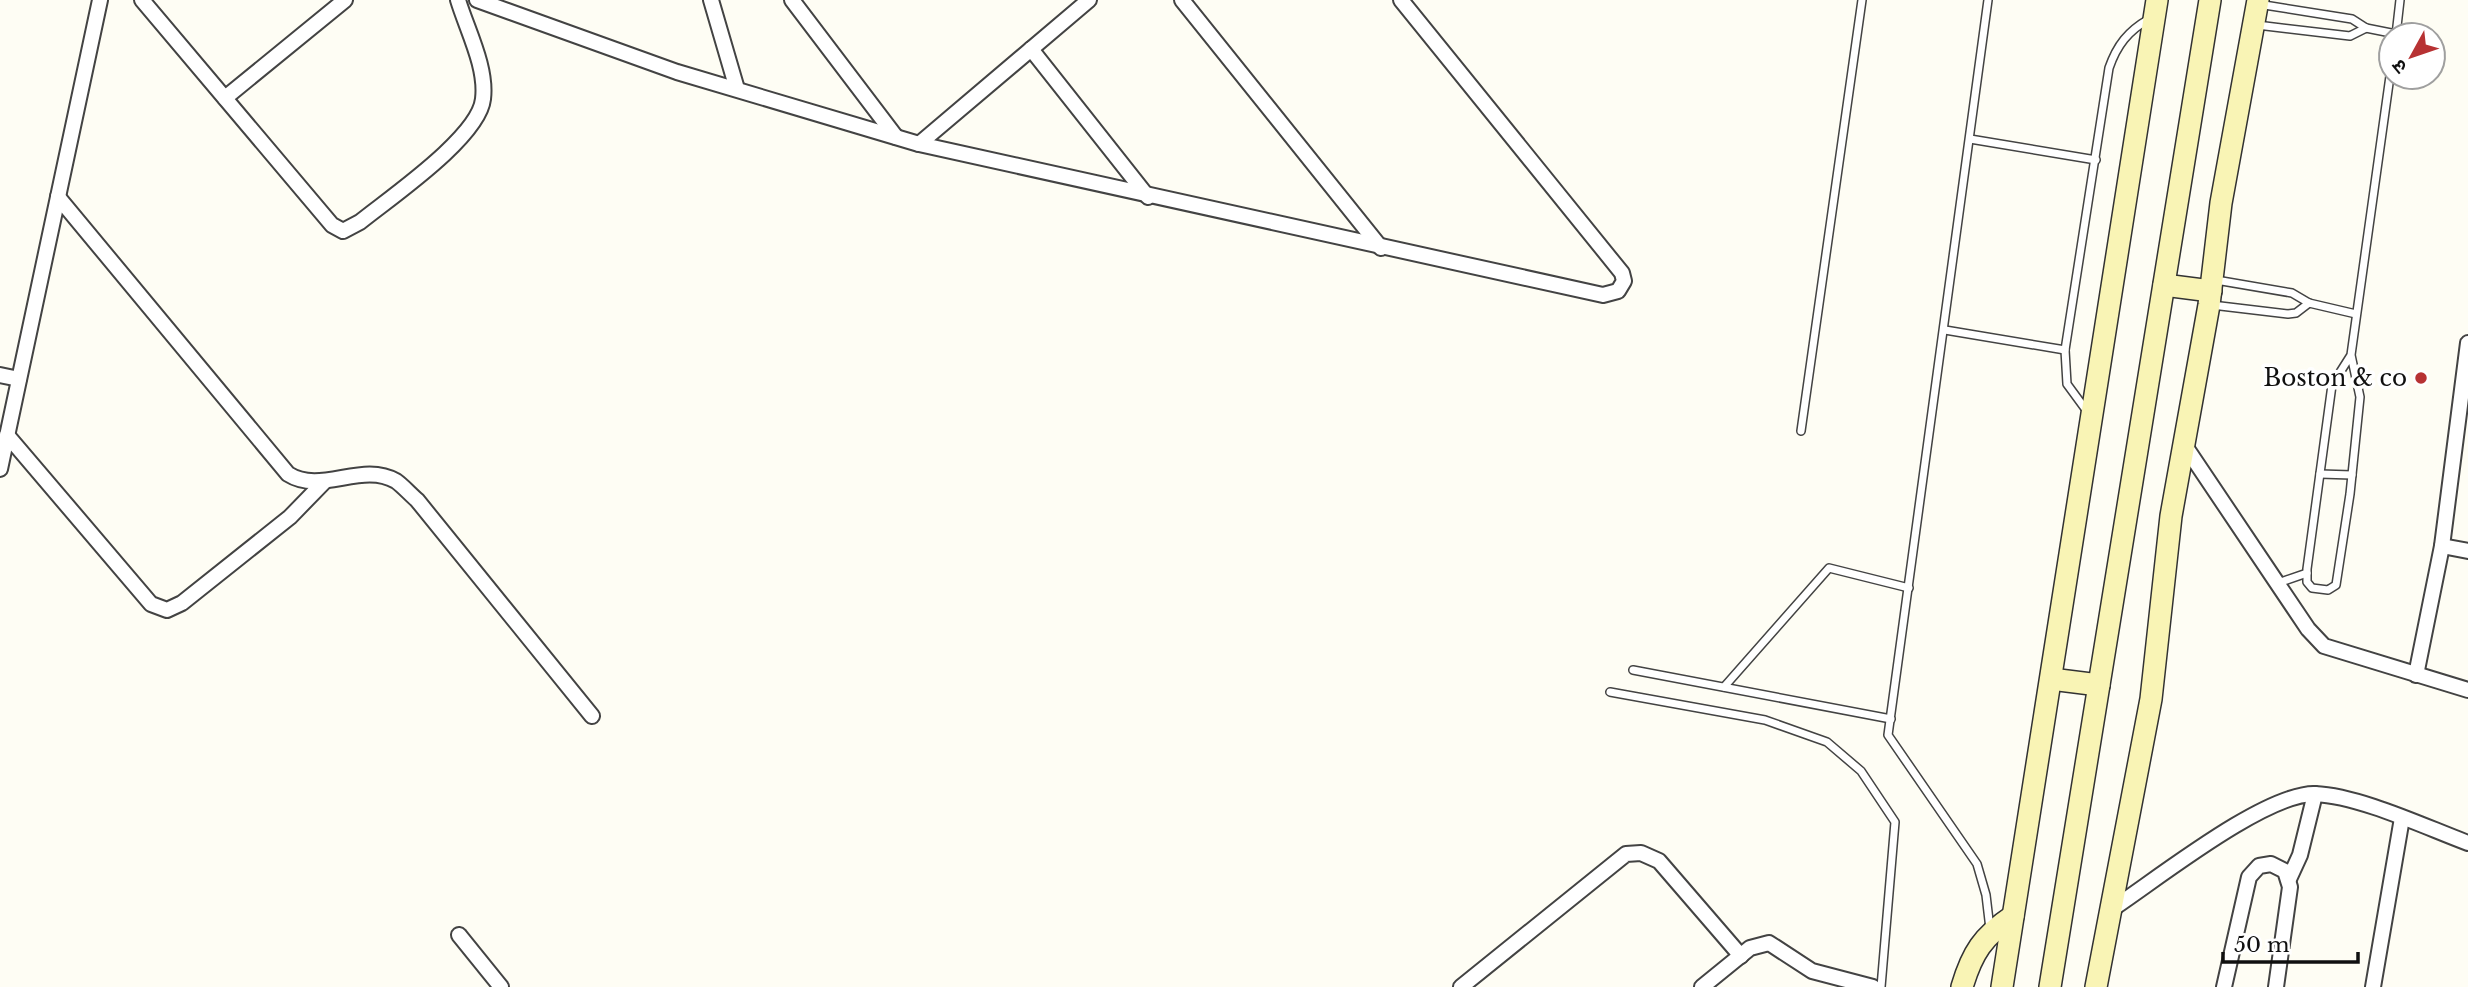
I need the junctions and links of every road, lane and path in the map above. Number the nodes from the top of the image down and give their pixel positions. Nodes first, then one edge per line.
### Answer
1 (100, 0) edge
2 (142, 0) edge
3 (345, 0) edge
4 (458, 0) edge
5 (477, 0) edge
6 (711, 0) edge
7 (792, 0) edge
8 (1089, 0) edge
9 (1182, 0) edge
10 (1401, 0) edge
11 (1862, 0) edge
12 (1988, 0) edge
13 (2210, 0) edge
14 (2400, 0) edge
15 (2156, 8) edge
16 (2257, 10) edge
17 (2398, 21) edge
18 (2366, 28) junction
19 (2377, 31) edge
20 (1031, 49) junction
21 (737, 89) junction
22 (2388, 91) edge
23 (225, 98) junction
24 (896, 137) junction
25 (1970, 139) junction
26 (919, 144) junction
27 (2096, 160) junction
28 (58, 197) junction
29 (1148, 197) junction
30 (1381, 248) junction
31 (2164, 285) junction
32 (2210, 292) junction
33 (2309, 303) junction
34 (2356, 314) junction
35 (1945, 330) junction
36 (2468, 343) edge
37 (2065, 350) junction
38 (2351, 355) junction
39 (0, 375) edge
40 (19, 379) junction
41 (2091, 417) junction
42 (1801, 431) dead end
43 (7, 435) junction
44 (2183, 443) junction
45 (0, 469) edge
46 (2320, 474) junction
47 (2352, 475) junction
48 (325, 481) junction
49 (2442, 546) junction
50 (2468, 551) edge
51 (2307, 573) junction
52 (2278, 583) junction
53 (1909, 588) junction
54 (1633, 670) dead end
55 (2416, 675) junction
56 (2051, 679) junction
57 (2099, 684) junction
58 (1724, 687) junction
59 (2468, 690) edge
60 (1609, 692) dead end
61 (593, 716) dead end
62 (1891, 719) junction
63 (2315, 794) junction
64 (2402, 818) junction
65 (2468, 842) edge
66 (2289, 878) junction
67 (2112, 909) junction
68 (2013, 916) junction
69 (1990, 931) junction
70 (459, 935) dead end
71 (1741, 956) junction
72 (501, 987) edge
73 (1461, 987) edge
74 (1703, 987) edge
75 (1873, 987) edge
76 (1881, 987) edge
77 (1962, 987) edge
78 (2002, 987) edge
79 (2050, 987) edge
80 (2096, 987) edge
81 (2224, 987) edge
82 (2276, 987) edge
83 (2373, 987) edge

1 - 28 street
2 - 23 street
3 - 23 street
4 - 23 street
5 - 21 street
6 - 21 street
7 - 24 street
8 - 20 street
9 - 30 street
10 - 30 street
11 - 42 lane
12 - 25 lane
13 - 31 main road
14 - 17 lane
15 - 27 lane
15 - 41 main road
16 - 18 lane
16 - 18 lane
16 - 32 main road
18 - 19 lane
20 - 26 street
20 - 29 street
21 - 24 street
22 - 34 lane
24 - 26 street
25 - 27 lane
25 - 35 lane
26 - 29 street
27 - 37 lane
28 - 40 street
28 - 48 street
29 - 30 street
31 - 32 main road
31 - 57 main road
32 - 33 lane
32 - 33 lane
32 - 44 main road
33 - 34 lane
34 - 38 lane
35 - 37 lane
35 - 53 lane
36 - 49 street
37 - 41 lane
38 - 46 lane
38 - 47 lane
39 - 40 street
40 - 43 street
41 - 56 main road
43 - 45 street
43 - 48 street
44 - 52 street
44 - 67 main road
46 - 47 lane
46 - 51 lane
47 - 51 lane
48 - 61 street
49 - 50 street
49 - 55 street
51 - 52 lane
52 - 55 street
53 - 58 lane
53 - 62 lane
54 - 58 lane
55 - 59 street
56 - 57 main road
56 - 68 main road
57 - 79 main road
58 - 62 lane
60 - 76 lane
62 - 69 lane
63 - 64 street
63 - 66 street
63 - 67 street
64 - 65 street
64 - 83 street
66 - 81 street
66 - 82 street
67 - 80 main road
68 - 69 main road
68 - 78 main road
69 - 77 main road
70 - 72 street
71 - 73 street
71 - 74 street
71 - 75 street

